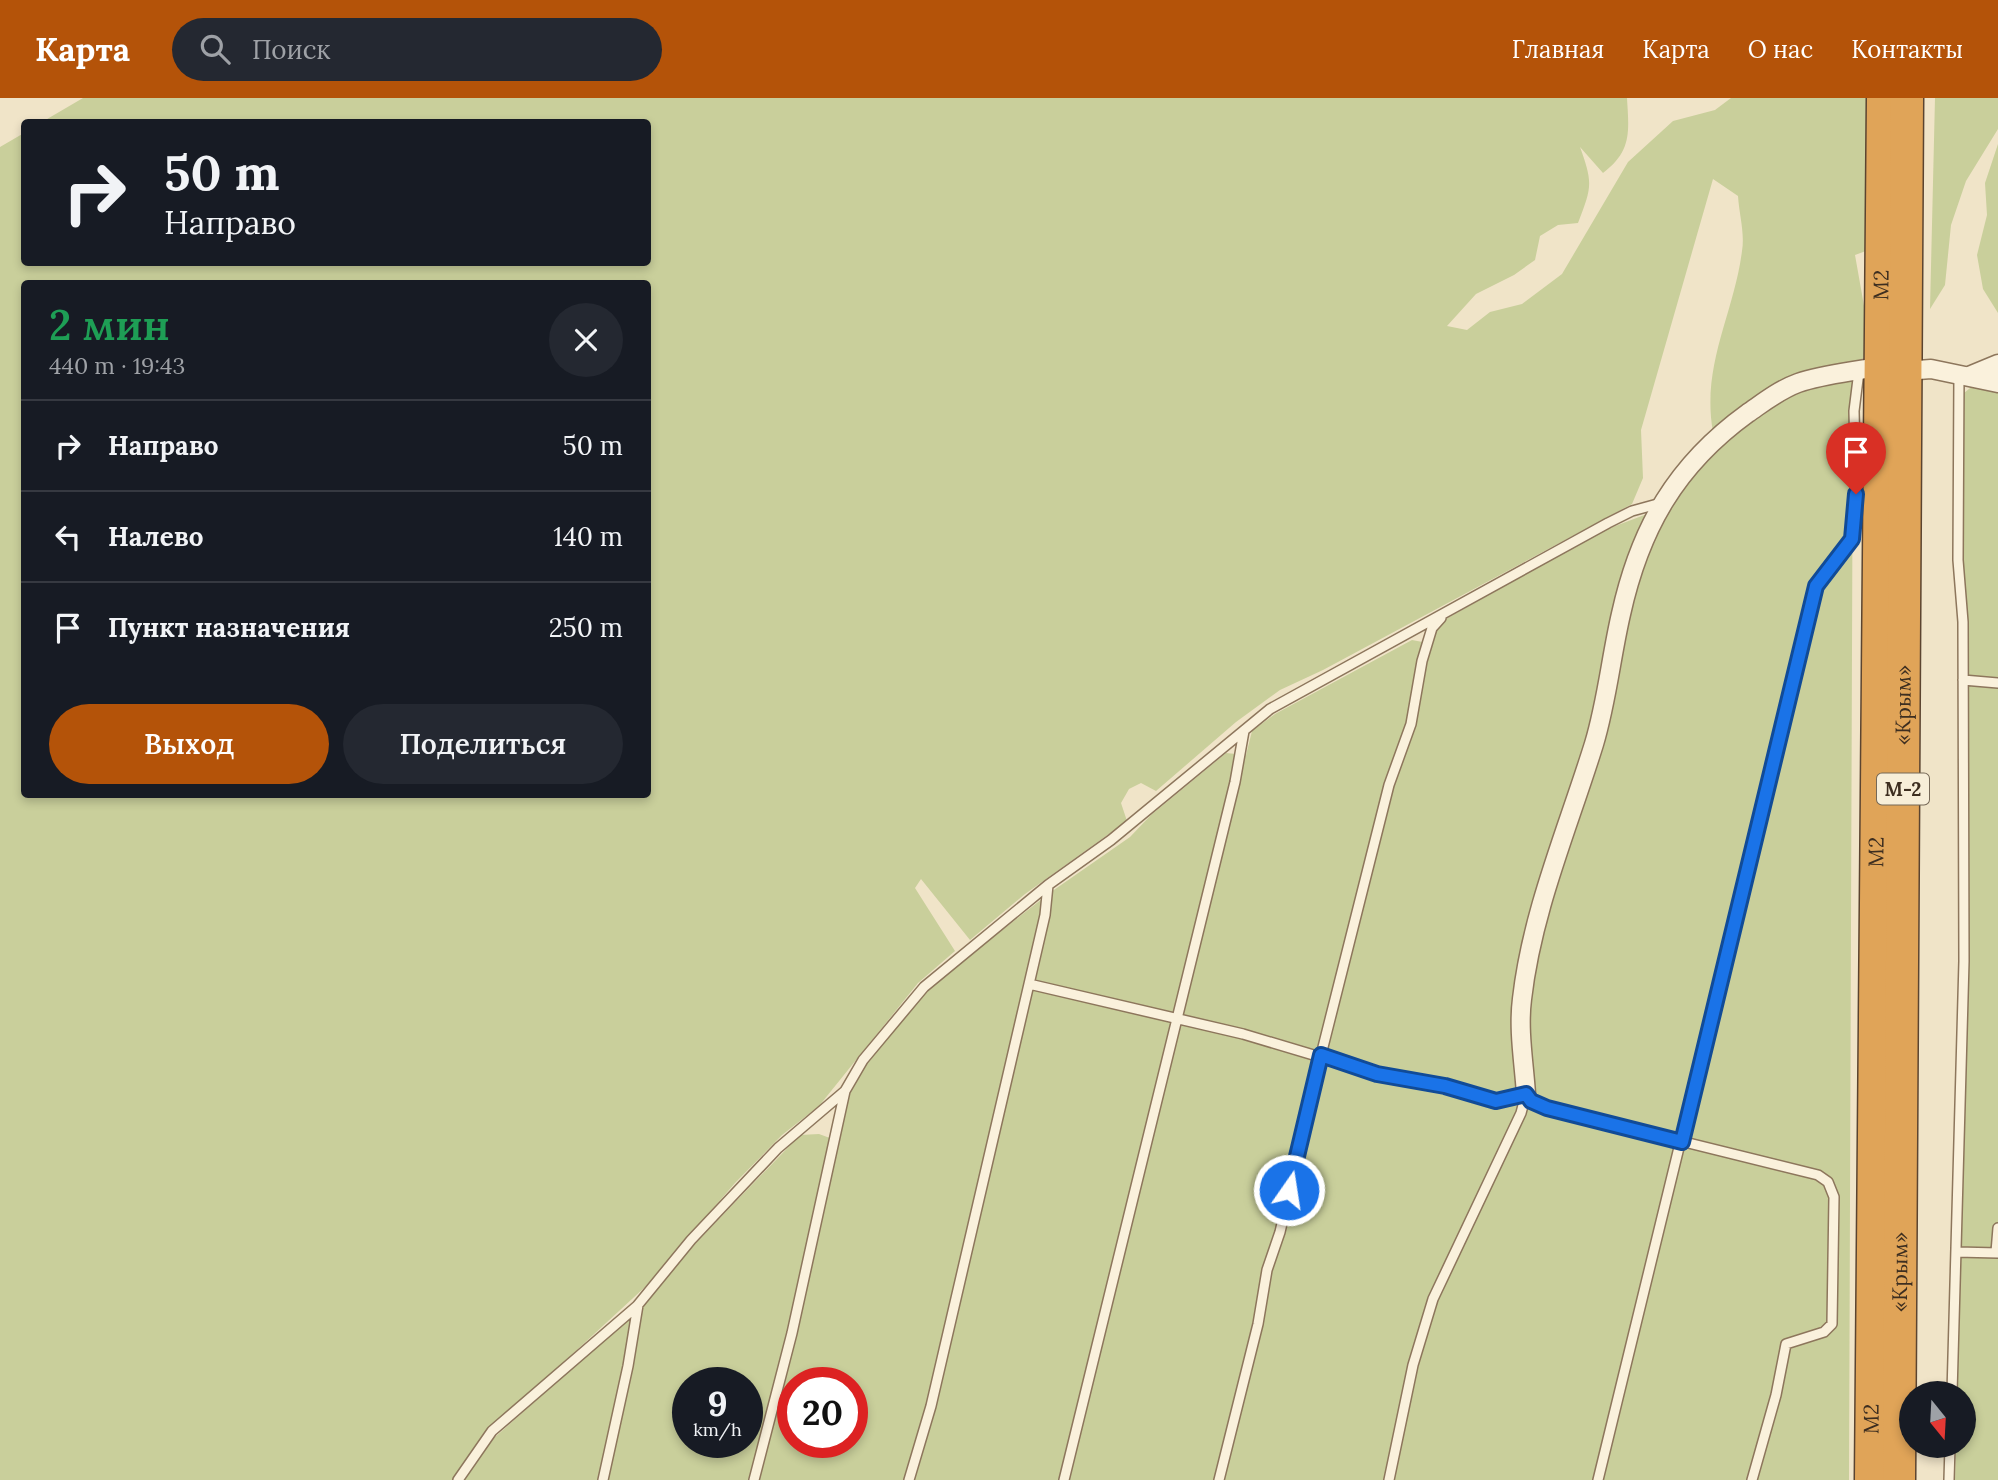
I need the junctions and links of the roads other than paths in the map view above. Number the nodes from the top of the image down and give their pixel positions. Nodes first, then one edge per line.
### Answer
1 (1883, 98) edge
2 (1907, 98) edge
3 (1998, 364) edge
4 (1882, 369) junction
5 (1964, 375) junction
6 (1998, 383) edge
7 (1661, 503) junction
8 (1447, 612) junction
9 (1962, 680) junction
10 (1998, 683) edge
11 (1244, 731) junction
12 (1048, 885) junction
13 (1029, 984) junction
14 (1176, 1019) junction
15 (1321, 1055) junction
16 (845, 1091) junction
17 (1526, 1094) junction
18 (1682, 1142) junction
19 (1998, 1228) edge
20 (1957, 1252) junction
21 (1997, 1253) edge
22 (638, 1305) junction
23 (1952, 1381) edge
24 (1950, 1458) edge
25 (458, 1480) edge
26 (603, 1480) edge
27 (754, 1480) edge
28 (909, 1480) edge
29 (1063, 1480) edge
30 (1219, 1480) edge
31 (1390, 1480) edge
32 (1598, 1480) edge
33 (1752, 1480) edge
34 (1871, 1480) edge
35 (1899, 1480) edge
36 (1949, 1480) edge

1 - 4 highway, М2
2 - 4 highway, «Крым» / М-2
3 - 5 street
4 - 5 street
4 - 7 street
4 - 18 lane
4 - 34 highway, М2
4 - 35 highway, «Крым» / М-2
5 - 6 street
5 - 9 lane
7 - 8 lane
7 - 17 street
8 - 11 lane
8 - 15 lane
9 - 10 lane
9 - 20 lane
11 - 12 lane
11 - 14 lane
12 - 13 lane
12 - 16 lane
13 - 14 lane
13 - 28 lane
14 - 15 lane
14 - 29 lane
15 - 17 lane
15 - 30 lane
16 - 22 lane
16 - 27 lane
17 - 18 lane
17 - 31 lane
18 - 32 lane
18 - 33 lane
19 - 21 lane
20 - 21 lane
20 - 23 lane
22 - 25 lane
22 - 26 lane
24 - 36 lane

